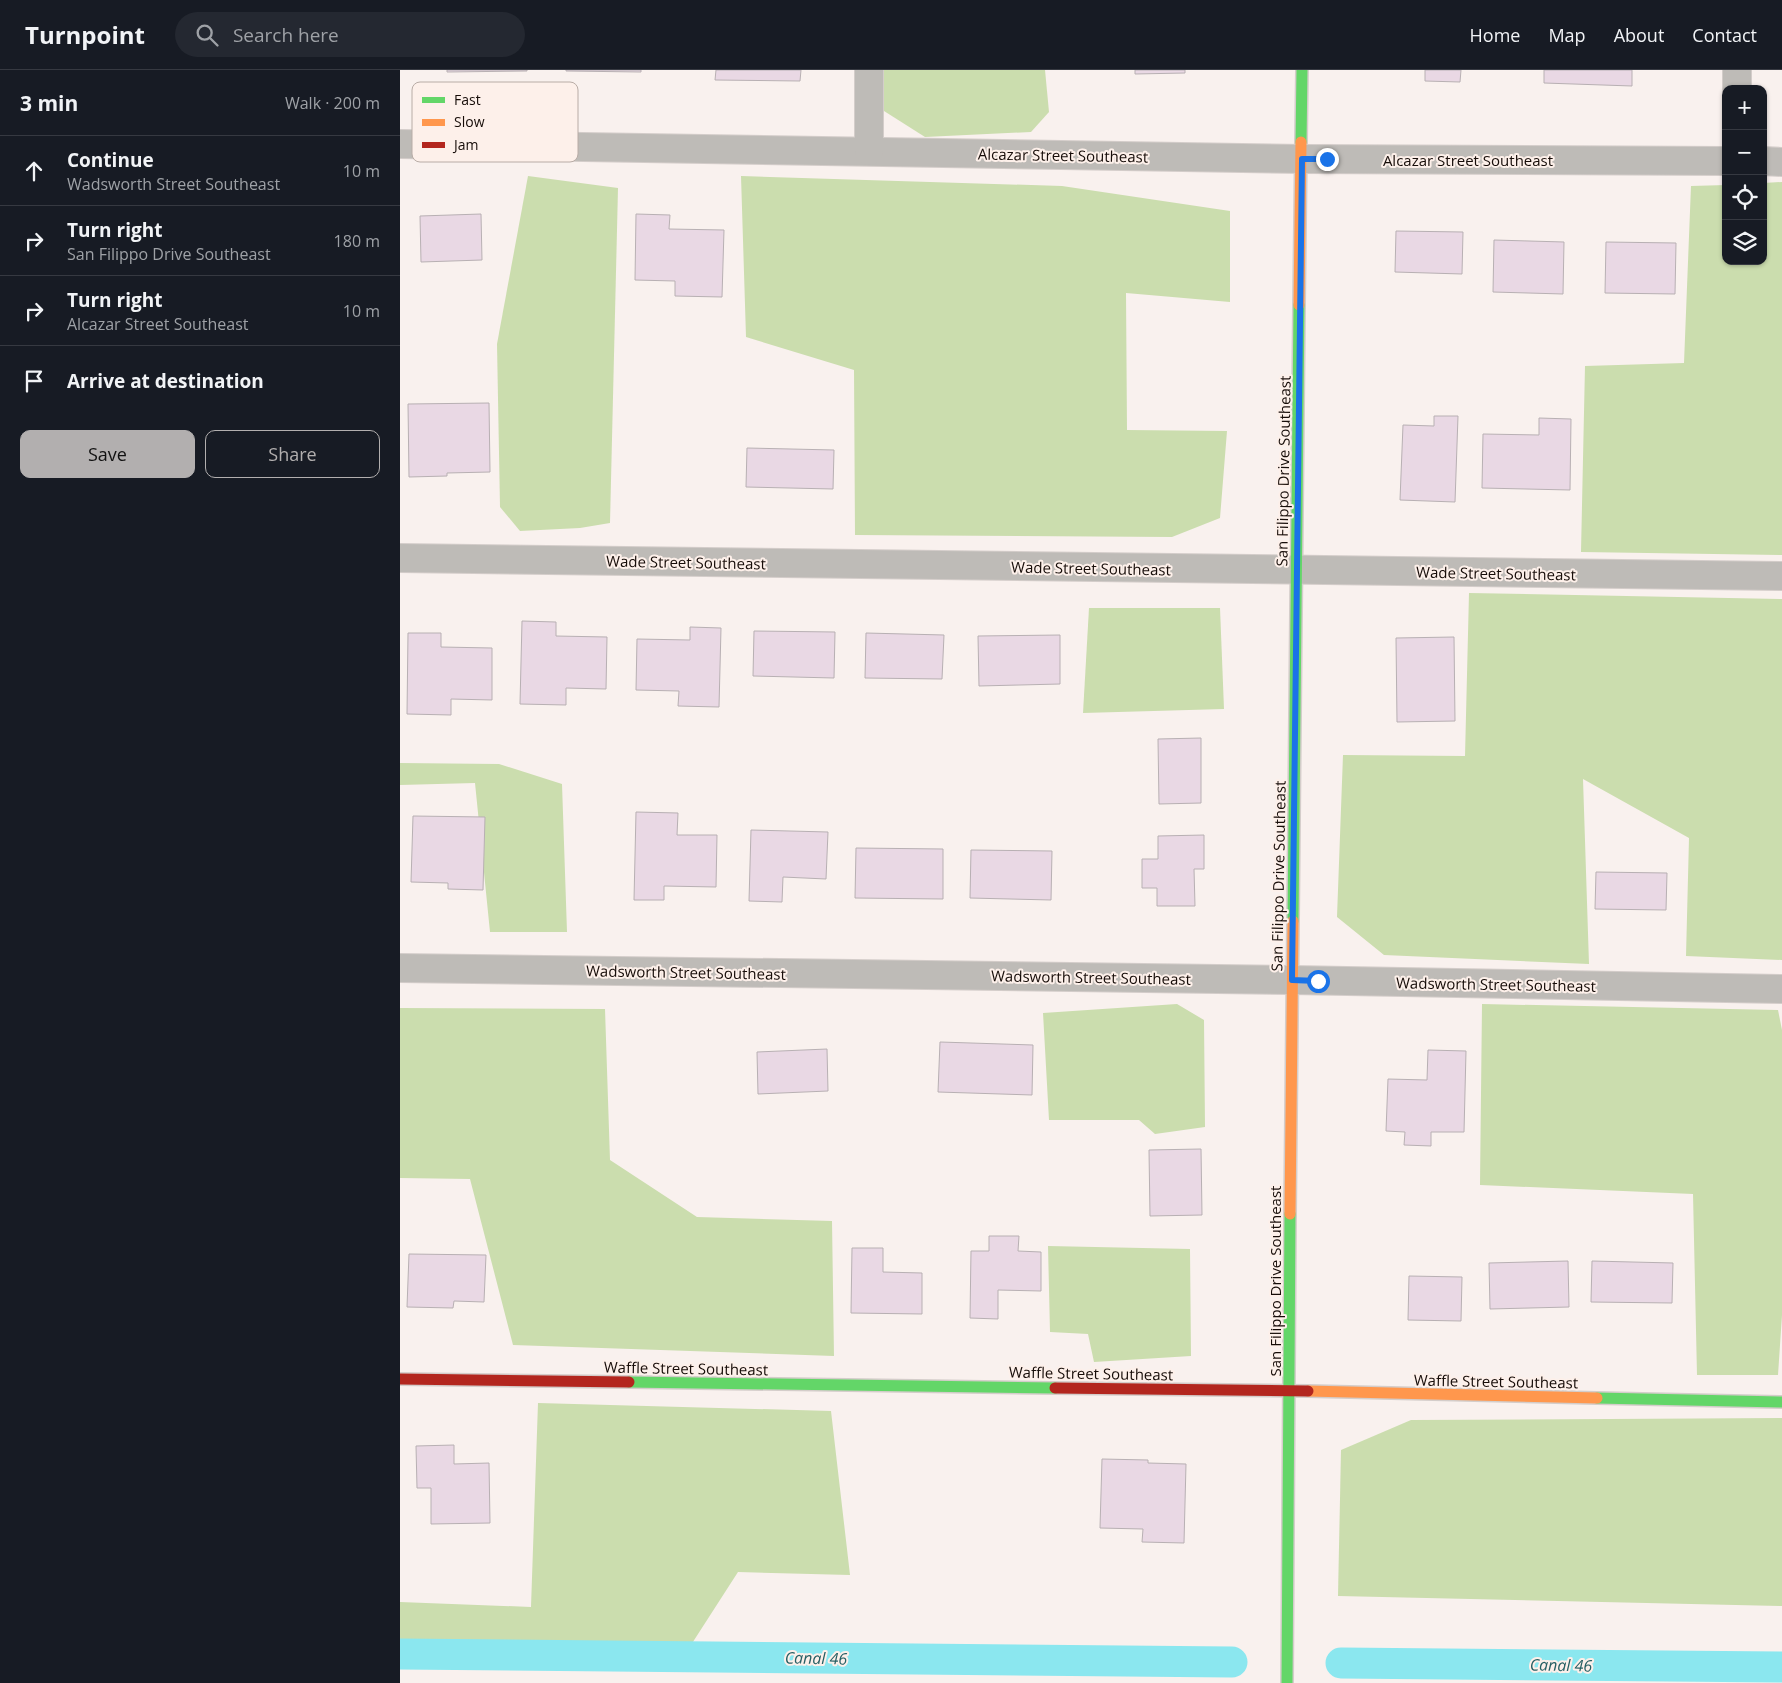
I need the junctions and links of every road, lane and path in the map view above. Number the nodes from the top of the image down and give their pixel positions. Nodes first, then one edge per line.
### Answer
1 (869, 70) edge
2 (1302, 70) edge
3 (1737, 70) edge
4 (1737, 85) edge
5 (578, 147) edge
6 (869, 151) junction
7 (1302, 159) junction
8 (1722, 161) edge
9 (1767, 161) edge
10 (1782, 162) edge
11 (400, 558) edge
12 (1297, 570) junction
13 (1782, 576) edge
14 (400, 968) edge
15 (1292, 980) junction
16 (1782, 989) edge
17 (400, 1379) edge
18 (1289, 1391) junction
19 (1782, 1402) edge
20 (1287, 1683) edge

1 - 6 street
2 - 7 street, San Filippo Drive Southeast
3 - 4 street
5 - 6 street, Alcazar Street Southeast
6 - 7 street, Alcazar Street Southeast
7 - 8 street, Alcazar Street Southeast
7 - 12 street, San Filippo Drive Southeast
9 - 10 street
11 - 12 street, Wade Street Southeast
12 - 13 street, Wade Street Southeast
12 - 15 street, San Filippo Drive Southeast
14 - 15 street, Wadsworth Street Southeast
15 - 16 street, Wadsworth Street Southeast
15 - 18 street, San Filippo Drive Southeast
17 - 18 street, Waffle Street Southeast
18 - 19 street, Waffle Street Southeast
18 - 20 street, San Filippo Drive Southeast

